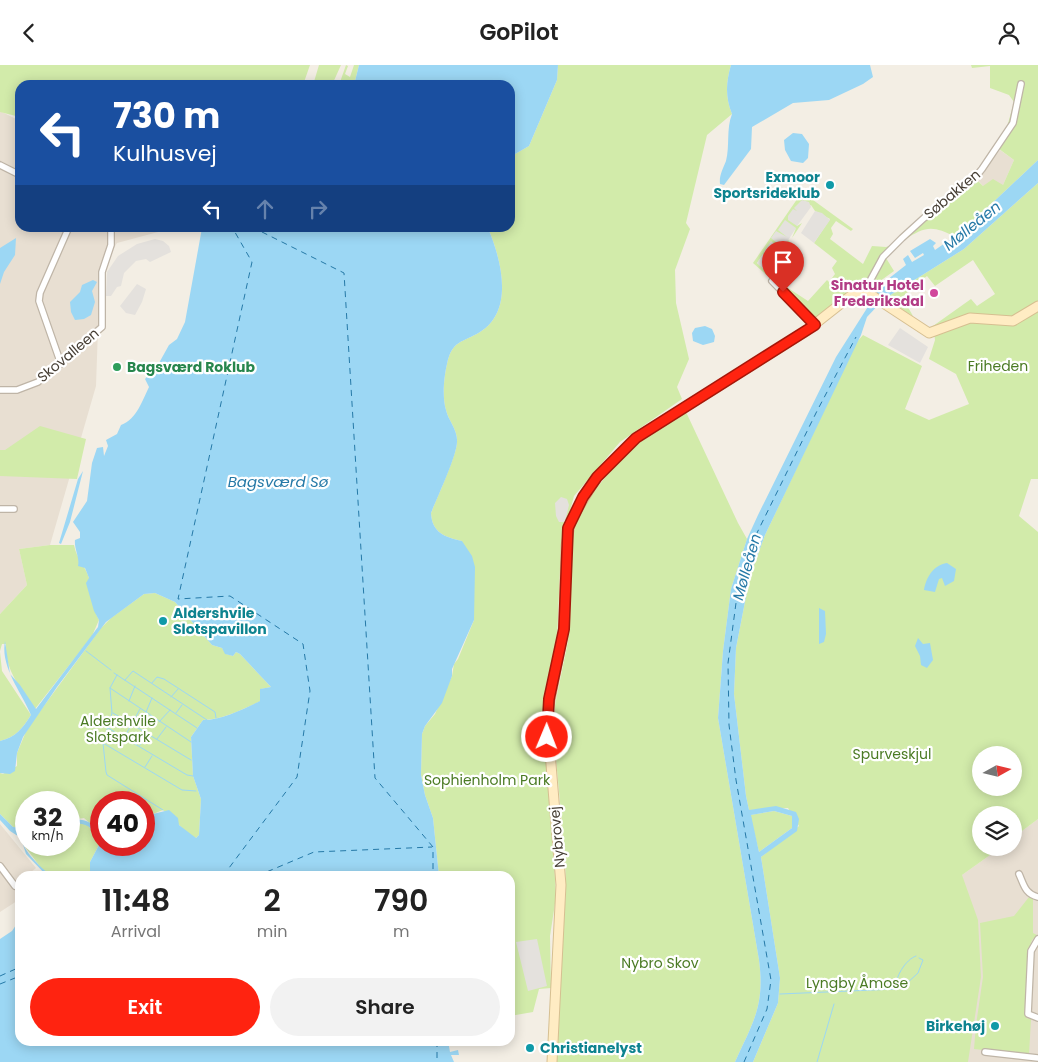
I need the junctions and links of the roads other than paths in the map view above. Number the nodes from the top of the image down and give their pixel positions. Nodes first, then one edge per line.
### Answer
1 (1021, 84) dead end
2 (0, 165) edge
3 (15, 172) edge
4 (67, 232) edge
5 (111, 232) edge
6 (772, 281) dead end
7 (868, 293) junction
8 (1038, 306) edge
9 (815, 325) junction
10 (61, 364) junction
11 (0, 391) edge
12 (0, 509) edge
13 (14, 509) dead end
14 (0, 866) edge
15 (1019, 874) dead end
16 (15, 886) dead end
17 (1038, 897) edge
18 (1038, 939) edge
19 (1038, 1018) edge
20 (985, 1052) dead end
21 (1038, 1058) edge
22 (1016, 1059) edge
23 (552, 1062) edge

1 - 7 street, Søbakken
2 - 3 street
4 - 10 street
5 - 10 street, Skovalleen
6 - 9 street
7 - 8 street
7 - 9 street, Nybrovej
9 - 23 street, Nybrovej
10 - 11 street, Skovalleen
12 - 13 street
14 - 16 street
15 - 17 street
18 - 19 street
20 - 22 street
21 - 22 street

